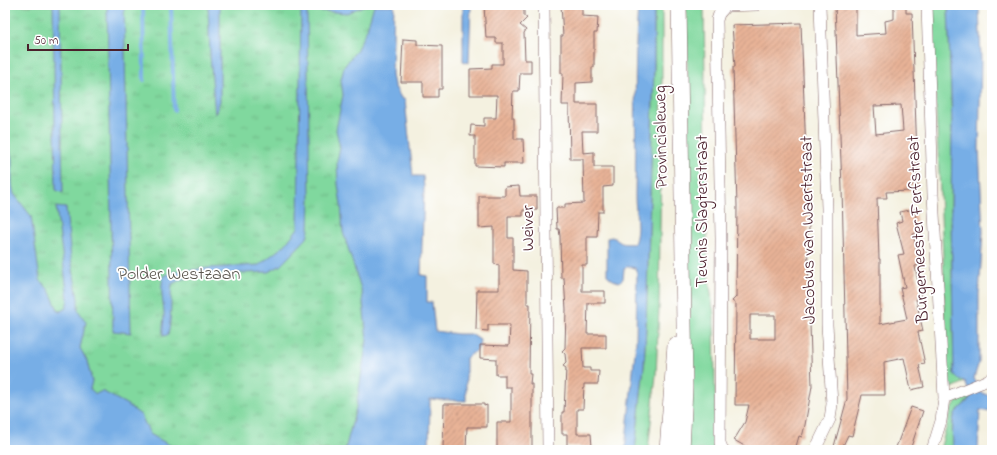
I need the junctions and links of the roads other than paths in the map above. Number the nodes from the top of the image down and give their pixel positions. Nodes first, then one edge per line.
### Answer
1 (544, 5) edge
2 (679, 5) edge
3 (757, 5) edge
4 (820, 5) edge
5 (927, 5) edge
6 (682, 268) junction
7 (992, 378) edge
8 (944, 398) junction
9 (548, 450) edge
10 (667, 450) edge
11 (682, 450) edge
12 (723, 450) edge
13 (815, 450) edge
14 (932, 450) edge

1 - 9 street, Weiver
2 - 6 main road, Provincialeweg
3 - 12 street, Teunis Slagterstraat
4 - 13 street, Jacobus van Waertstraat
5 - 8 street, Burgemeester Ferfstraat
6 - 10 main road, Provincialeweg
6 - 11 main road, Provincialeweg
7 - 8 street
8 - 14 street, Burgemeester Ferfstraat

